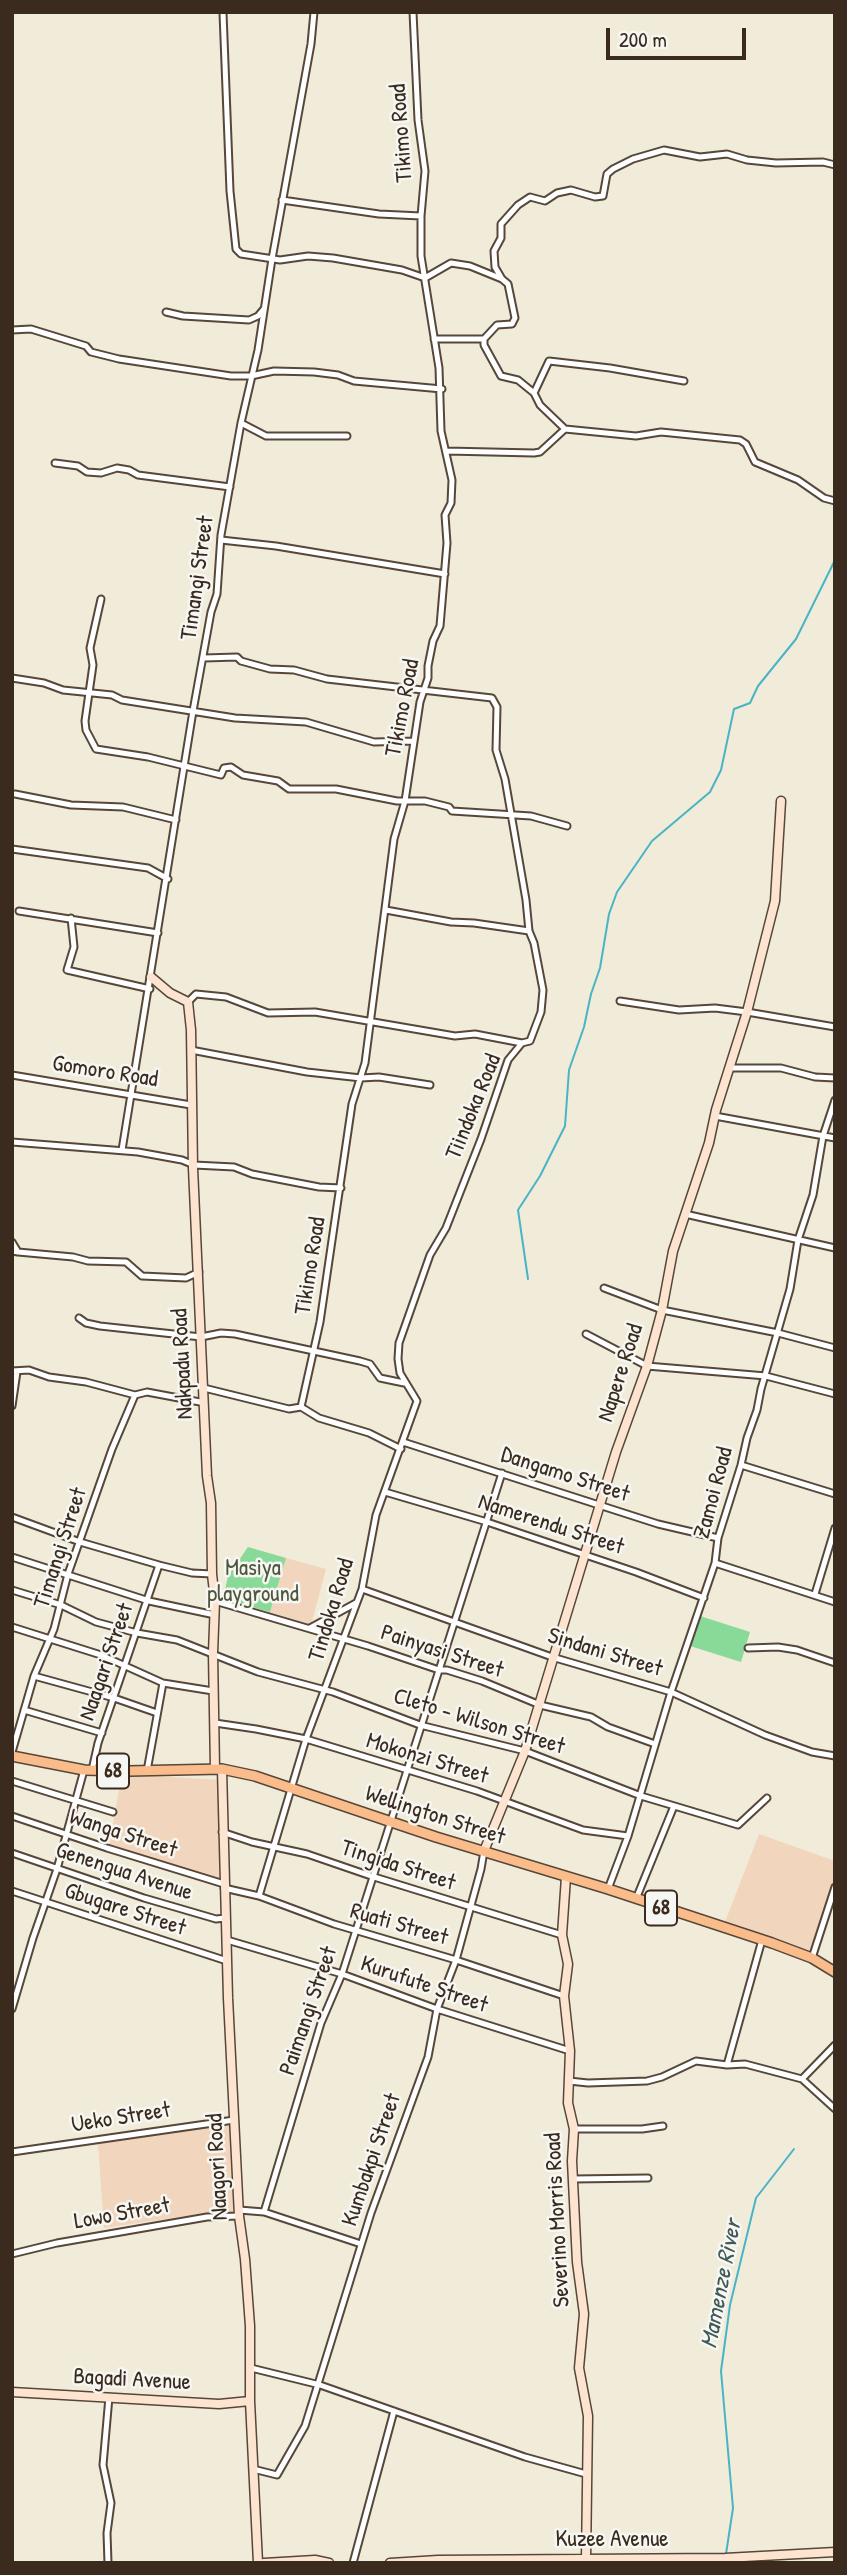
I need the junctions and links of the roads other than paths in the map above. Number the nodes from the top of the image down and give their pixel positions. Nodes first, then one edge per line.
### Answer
1 (314, 12) edge
2 (413, 12) edge
3 (223, 13) edge
4 (835, 165) edge
5 (282, 200) junction
6 (421, 216) junction
7 (272, 259) junction
8 (425, 278) junction
9 (502, 279) junction
10 (265, 308) junction
11 (166, 312) dead end
12 (12, 330) edge
13 (435, 339) junction
14 (484, 339) junction
15 (251, 376) junction
16 (684, 381) dead end
17 (442, 389) junction
18 (534, 393) junction
19 (241, 423) junction
20 (565, 429) junction
21 (347, 436) dead end
22 (447, 451) junction
23 (55, 463) dead end
24 (230, 487) junction
25 (835, 501) edge
26 (220, 540) junction
27 (445, 574) junction
28 (101, 599) dead end
29 (204, 658) junction
30 (12, 678) edge
31 (424, 691) junction
32 (90, 692) junction
33 (193, 711) junction
34 (414, 741) junction
35 (185, 767) junction
36 (15, 794) dead end
37 (405, 801) junction
38 (781, 801) dead end
39 (511, 815) junction
40 (176, 820) junction
41 (567, 826) dead end
42 (12, 849) edge
43 (168, 878) junction
44 (386, 910) junction
45 (19, 911) dead end
46 (71, 918) junction
47 (529, 931) junction
48 (158, 933) junction
49 (151, 977) junction
50 (150, 989) junction
51 (620, 1001) dead end
52 (188, 1002) junction
53 (747, 1012) junction
54 (370, 1021) junction
55 (835, 1027) edge
56 (522, 1043) junction
57 (191, 1050) junction
58 (729, 1068) junction
59 (12, 1075) edge
60 (361, 1078) junction
61 (835, 1078) edge
62 (430, 1085) dead end
63 (131, 1095) junction
64 (835, 1100) edge
65 (191, 1105) junction
66 (715, 1116) junction
67 (823, 1136) junction
68 (835, 1138) edge
69 (12, 1142) edge
70 (122, 1150) junction
71 (194, 1165) junction
72 (341, 1188) junction
73 (685, 1214) junction
74 (798, 1240) junction
75 (12, 1242) edge
76 (835, 1248) edge
77 (15, 1252) edge
78 (199, 1272) junction
79 (186, 1278) junction
80 (199, 1284) junction
81 (604, 1288) dead end
82 (662, 1310) junction
83 (79, 1318) dead end
84 (778, 1333) junction
85 (586, 1334) dead end
86 (201, 1337) junction
87 (835, 1348) edge
88 (315, 1352) junction
89 (647, 1366) junction
90 (14, 1372) edge
91 (766, 1376) junction
92 (404, 1382) junction
93 (204, 1388) junction
94 (835, 1394) edge
95 (135, 1395) junction
96 (204, 1401) junction
97 (12, 1406) edge
98 (301, 1407) junction
99 (403, 1442) junction
100 (401, 1449) junction
101 (741, 1465) junction
102 (502, 1474) junction
103 (385, 1492) junction
104 (835, 1494) edge
105 (600, 1504) junction
106 (12, 1517) edge
107 (487, 1522) junction
108 (835, 1528) edge
109 (718, 1538) junction
110 (80, 1542) junction
111 (832, 1548) edge
112 (584, 1555) junction
113 (12, 1558) edge
114 (715, 1563) junction
115 (159, 1565) junction
116 (68, 1574) junction
117 (212, 1574) junction
118 (362, 1589) junction
119 (12, 1590) edge
120 (815, 1594) junction
121 (704, 1598) junction
122 (146, 1600) junction
123 (215, 1601) junction
124 (835, 1602) edge
125 (356, 1603) junction
126 (61, 1605) junction
127 (215, 1615) junction
128 (454, 1620) junction
129 (12, 1627) edge
130 (310, 1628) junction
131 (137, 1633) junction
132 (48, 1639) junction
133 (343, 1639) junction
134 (748, 1648) dead end
135 (213, 1653) junction
136 (552, 1657) junction
137 (835, 1663) edge
138 (126, 1666) junction
139 (439, 1670) junction
140 (34, 1676) junction
141 (163, 1683) junction
142 (325, 1690) junction
143 (213, 1691) junction
144 (671, 1692) junction
145 (114, 1698) junction
146 (540, 1704) junction
147 (24, 1710) junction
148 (157, 1713) junction
149 (215, 1723) junction
150 (419, 1725) junction
151 (102, 1733) junction
152 (306, 1739) junction
153 (655, 1744) junction
154 (525, 1751) junction
155 (12, 1754) edge
156 (835, 1756) edge
157 (218, 1769) junction
158 (88, 1770) junction
159 (147, 1771) junction
160 (406, 1771) junction
161 (12, 1781) edge
162 (293, 1789) junction
163 (641, 1796) junction
164 (767, 1798) dead end
165 (77, 1800) junction
166 (503, 1801) junction
167 (674, 1806) junction
168 (113, 1812) dead end
169 (12, 1816) edge
170 (389, 1822) junction
171 (222, 1832) junction
172 (68, 1835) junction
173 (628, 1836) junction
174 (274, 1847) junction
175 (484, 1851) junction
176 (12, 1853) edge
177 (57, 1869) junction
178 (371, 1876) junction
179 (566, 1877) junction
180 (224, 1886) junction
181 (835, 1887) edge
182 (608, 1889) junction
183 (12, 1891) edge
184 (259, 1896) junction
185 (636, 1899) junction
186 (46, 1903) junction
187 (469, 1907) junction
188 (226, 1918) junction
189 (354, 1931) junction
190 (562, 1935) junction
191 (227, 1940) junction
192 (762, 1940) junction
193 (812, 1958) junction
194 (456, 1960) junction
195 (228, 1961) junction
196 (835, 1972) edge
197 (342, 1974) junction
198 (564, 1996) junction
199 (12, 2009) edge
200 (437, 2009) junction
201 (833, 2050) edge
202 (569, 2051) junction
203 (727, 2066) junction
204 (802, 2078) junction
205 (569, 2081) junction
206 (835, 2109) edge
207 (235, 2120) junction
208 (663, 2126) dead end
209 (573, 2129) junction
210 (12, 2152) edge
211 (648, 2178) dead end
212 (573, 2179) junction
213 (264, 2212) junction
214 (239, 2213) junction
215 (361, 2244) junction
216 (12, 2254) edge
217 (251, 2368) junction
218 (320, 2385) junction
219 (12, 2392) edge
220 (109, 2397) junction
221 (250, 2401) junction
222 (394, 2411) junction
223 (253, 2469) junction
224 (586, 2474) junction
225 (835, 2552) edge
226 (586, 2560) junction
227 (551, 2561) edge
228 (396, 2562) edge
229 (491, 2562) edge
230 (108, 2563) edge
231 (258, 2563) edge
232 (264, 2563) edge
233 (329, 2563) edge
234 (354, 2563) edge
235 (390, 2563) edge

1 - 5 street, Timangi Street
2 - 6 street, Tikimo Road
3 - 7 street
4 - 9 street
5 - 6 street
5 - 7 street, Timangi Street
6 - 8 street, Tikimo Road
7 - 8 street
7 - 10 street, Timangi Street
8 - 9 street
8 - 13 street, Tikimo Road
9 - 14 street
10 - 11 street
10 - 15 street, Timangi Street
12 - 15 street
13 - 14 street
13 - 17 street, Tikimo Road
14 - 18 street
15 - 17 street
15 - 19 street, Timangi Street
16 - 18 street
17 - 22 street, Tikimo Road
18 - 20 street
19 - 21 street
19 - 24 street, Timangi Street
20 - 22 street
20 - 25 street
22 - 27 street, Tikimo Road
23 - 24 street
24 - 26 street, Timangi Street
26 - 27 street
26 - 29 street, Timangi Street
27 - 31 street, Tikimo Road
28 - 32 street
29 - 31 street
29 - 33 street, Timangi Street
30 - 32 street
31 - 34 street, Tikimo Road
31 - 39 street, Tiindoka Road
32 - 33 street
32 - 35 street
33 - 34 street
33 - 35 street, Timangi Street
34 - 37 street, Tikimo Road
35 - 37 street
35 - 40 street, Timangi Street
36 - 40 street
37 - 39 street
37 - 44 street, Tikimo Road
38 - 53 street, Napere Road
39 - 41 street
39 - 47 street, Tiindoka Road
40 - 43 street, Timangi Street
42 - 43 street
43 - 48 street, Timangi Street
44 - 47 street
44 - 54 street, Tikimo Road
45 - 46 street
46 - 48 street
46 - 50 street
47 - 56 street, Tiindoka Road
48 - 49 street, Timangi Street
49 - 50 street, Timangi Street
49 - 52 street
50 - 63 street, Timangi Street
51 - 53 street
52 - 54 street
52 - 57 street, Nakpadu Road
53 - 55 street
53 - 58 street, Napere Road
54 - 56 street
54 - 60 street, Tikimo Road
56 - 92 street, Tiindoka Road
57 - 60 street
57 - 65 street, Nakpadu Road
58 - 61 street
58 - 66 street, Napere Road
59 - 63 street, Gomoro Road
60 - 62 street
60 - 72 street, Tikimo Road
63 - 65 street, Gomoro Road
63 - 70 street, Timangi Street
64 - 67 street, Zamoi Road
65 - 71 street, Nakpadu Road
66 - 67 street
66 - 73 street, Napere Road
67 - 68 street
67 - 74 street, Zamoi Road
69 - 70 street
70 - 71 street
71 - 72 street
71 - 78 street, Nakpadu Road
72 - 88 street, Tikimo Road
73 - 74 street
73 - 82 street, Napere Road
74 - 76 street
74 - 84 street, Zamoi Road
75 - 77 street
77 - 79 street
78 - 79 street
78 - 80 street, Nakpadu Road
79 - 80 street
80 - 86 street, Nakpadu Road
81 - 82 street
82 - 84 street
82 - 89 street, Napere Road
83 - 86 street
84 - 87 street
84 - 91 street, Zamoi Road
85 - 89 street
86 - 88 street
86 - 93 street, Nakpadu Road
88 - 92 street
88 - 98 street, Tikimo Road
89 - 91 street
89 - 105 street, Napere Road
90 - 95 street
90 - 97 street
91 - 94 street
91 - 101 street, Zamoi Road
92 - 99 street, Tiindoka Road
93 - 96 street, Nakpadu Road
93 - 98 street
95 - 96 street
95 - 110 street, Timangi Street
96 - 117 street, Nakpadu Road
98 - 100 street
99 - 100 street, Tindoka Road
99 - 102 street, Dangamo Street
100 - 103 street, Tindoka Road
101 - 104 street
101 - 109 street, Zamoi Road
102 - 105 street, Dangamo Street
102 - 107 street, Paimangi Street
103 - 107 street, Namerendu Street
103 - 118 street, Tindoka Road
105 - 109 street, Dangamo Street
105 - 112 street, Napere Road
106 - 110 street
107 - 112 street, Namerendu Street
107 - 128 street, Paimangi Street
108 - 111 street
109 - 114 street, Zamoi Road
110 - 115 street
110 - 116 street, Timangi Street
111 - 120 street
112 - 121 street, Namerendu Street
112 - 136 street, Napere Road
113 - 116 street
114 - 120 street
114 - 121 street, Zamoi Road
115 - 117 street
115 - 122 street, Naagari Street
116 - 122 street
116 - 126 street, Timangi Street
117 - 123 street, Nakpadu Road
118 - 125 street, Tindoka Road
118 - 128 street, Sindani Street
119 - 126 street, Cleto - Wilson Street
120 - 124 street
121 - 144 street, Zamoi Road
122 - 127 street
122 - 131 street, Naagari Street
123 - 127 street, Nakpadu Road
123 - 130 street, Painyasi Street
125 - 130 street
125 - 133 street, Tindoka Road
126 - 131 street, Cleto - Wilson Street
126 - 132 street, Timangi Street
127 - 135 street, Nakpadu Road
128 - 136 street, Sindani Street
128 - 139 street, Paimangi Street
129 - 132 street
130 - 133 street, Painyasi Street
131 - 135 street, Cleto - Wilson Street
131 - 138 street, Naagari Street
132 - 138 street
132 - 140 street, Timangi Street
133 - 139 street, Painyasi Street
133 - 142 street, Tindoka Road
134 - 137 street
135 - 142 street, Cleto - Wilson Street
135 - 143 street, Nakpadu Road
136 - 144 street, Sindani Street
136 - 146 street, Napere Road
138 - 141 street
138 - 145 street, Naagari Street
139 - 146 street, Painyasi Street
139 - 150 street, Paimangi Street
140 - 145 street
140 - 147 street, Timangi Street
141 - 143 street
141 - 148 street
142 - 150 street, Cleto - Wilson Street
142 - 152 street, Tindoka Road
143 - 149 street, Nakpadu Road
144 - 153 street, Zamoi Road
144 - 156 street, Sindani Street
145 - 148 street
145 - 151 street, Naagari Street
146 - 153 street, Painyasi Street
146 - 154 street, Napere Road
147 - 151 street
147 - 155 street, Timangi Street
148 - 159 street
149 - 152 street, Mokonzi Street
149 - 157 street, Nakpadu Road
150 - 154 street, Cleto - Wilson Street
150 - 160 street, Paimangi Street
151 - 158 street, Naagari Street
152 - 160 street, Mokonzi Street
152 - 162 street, Tindoka Road
153 - 163 street, Zamoi Road
154 - 163 street, Cleto - Wilson Street
154 - 166 street, Napere Road
155 - 158 main road, Wellington Street / 68
157 - 159 main road, Wellington Street / 68
157 - 162 main road, Wellington Street / 68
157 - 171 street, Naagori Road
158 - 159 main road, Wellington Street / 68
158 - 165 street, Naagari Street
160 - 166 street, Mokonzi Street
160 - 170 street, Paimangi Street
161 - 165 street
162 - 170 main road, Wellington Street / 68
162 - 174 street, Tindoka Road
163 - 167 street, Cleto - Wilson Street
163 - 173 street, Zamoi Road
164 - 167 street, Cleto - Wilson Street
165 - 168 street
165 - 172 street, Naagari Street
166 - 173 street, Mokonzi Street
166 - 175 street, Napere Road
167 - 185 street
169 - 172 street, Wanga Street
170 - 175 main road, Wellington Street / 68
170 - 178 street, Paimangi Street
171 - 174 street, Tingida Street
171 - 180 street, Naagori Road
172 - 177 street, Naagari Street
172 - 180 street, Wanga Street
173 - 182 street, Zamoi Road
174 - 178 street, Tingida Street
174 - 184 street, Tindoka Road
175 - 179 main road, Wellington Street / 68
175 - 187 street, Kumbakpi Street
176 - 177 street, Genengua Avenue
177 - 186 street, Naagari Street
177 - 188 street, Genengua Avenue
178 - 187 street, Tingida Street
178 - 189 street, Paimangi Street
179 - 182 main road, Wellington Street / 68
179 - 190 street, Severino Morris Road
180 - 184 street, Ruati Street
180 - 188 street, Naagori Road
181 - 193 street
182 - 185 main road, Wellington Street / 68
183 - 186 street, Gbugare Street
184 - 189 street, Ruati Street
185 - 192 main road, Wellington Street / 68
186 - 195 street, Gbugare Street
186 - 199 street, Naagari Street
187 - 190 street, Tingida Street
187 - 194 street, Kumbakpi Street
188 - 191 street, Naagori Road
189 - 194 street, Ruati Street
189 - 197 street, Paimangi Street
190 - 198 street, Severino Morris Road
191 - 195 street, Naagori Road
191 - 197 street, Kurufute Street
192 - 193 main road, Wellington Street / 68
192 - 203 street
193 - 196 main road, Wellington Street / 68
194 - 198 street, Ruati Street
194 - 200 street, Kumbakpi Street
195 - 207 street, Naagori Road
197 - 200 street, Kurufute Street
197 - 213 street, Paimangi Street
198 - 202 street, Severino Morris Road
200 - 202 street, Kurufute Street
200 - 215 street, Kumbakpi Street
201 - 204 street
202 - 205 street, Severino Morris Road
203 - 204 street
203 - 205 street
204 - 206 street
205 - 209 street, Severino Morris Road
207 - 210 street, Ueko Street
207 - 214 street, Naagori Road
208 - 209 street
209 - 212 street, Severino Morris Road
211 - 212 street
212 - 224 street, Severino Morris Road
213 - 214 street, Lowo Street
213 - 215 street, Lowo Street
214 - 216 street, Lowo Street
214 - 217 street, Naagori Road
215 - 218 street, Kumbakpi Street
217 - 218 street
217 - 221 street, Naagori Road
218 - 222 street
218 - 223 street, Kumbakpi Street
219 - 220 street, Bagadi Avenue
220 - 221 street, Bagadi Avenue
220 - 230 street
221 - 223 street, Naagori Road
222 - 224 street
222 - 234 street
223 - 231 street, Naagori Road
224 - 226 street, Severino Morris Road
225 - 226 street, Kuzee Avenue
226 - 227 street, Kuzee Avenue
227 - 229 street, Kuzee Avenue
228 - 229 street, Kuzee Avenue
228 - 235 street, Kuzee Avenue
232 - 233 street

